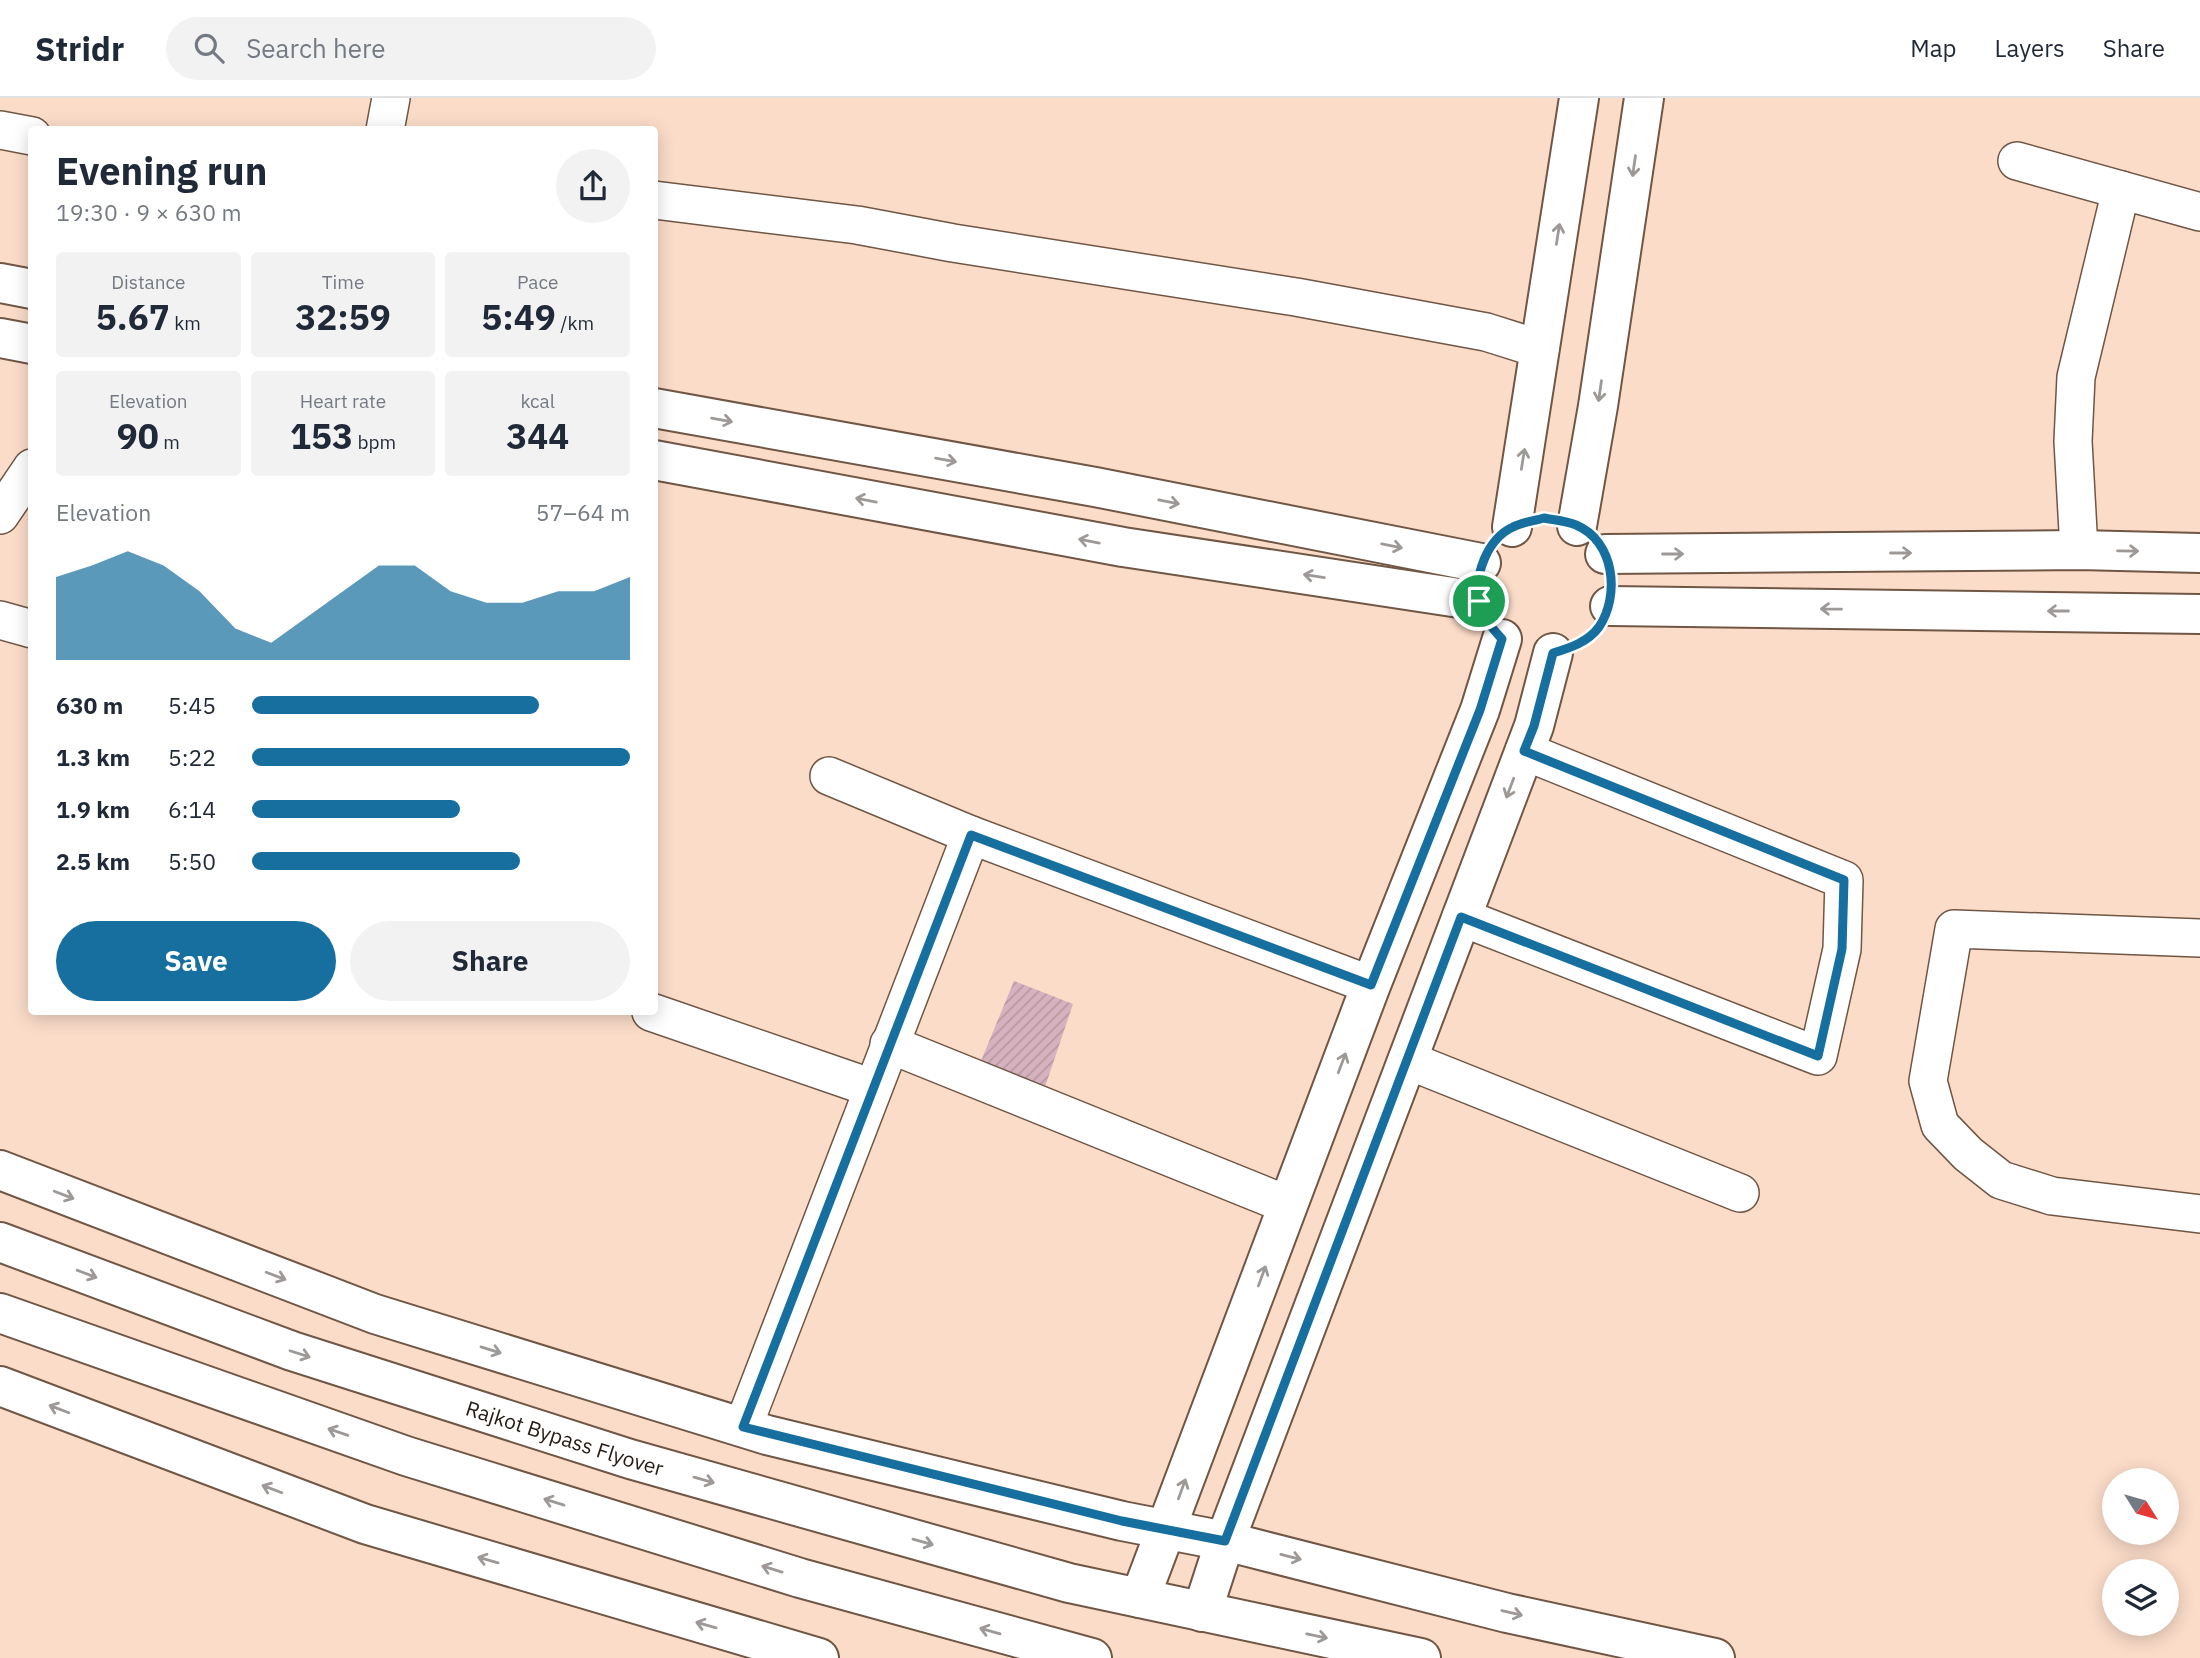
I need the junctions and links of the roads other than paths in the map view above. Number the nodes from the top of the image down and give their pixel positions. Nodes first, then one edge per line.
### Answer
1 (391, 98) edge
2 (1579, 98) edge
3 (1644, 98) edge
4 (386, 126) edge
5 (0, 130) edge
6 (28, 135) edge
7 (2017, 160) dead end
8 (2121, 190) junction
9 (658, 200) edge
10 (2200, 212) edge
11 (0, 283) edge
12 (28, 288) edge
13 (0, 338) edge
14 (28, 343) edge
15 (1540, 349) junction
16 (658, 409) edge
17 (658, 461) edge
18 (28, 474) edge
19 (0, 515) edge
20 (1577, 526) junction
21 (1512, 527) junction
22 (2079, 550) junction
23 (2200, 553) edge
24 (1605, 554) junction
25 (1481, 564) junction
26 (1479, 601) junction
27 (1610, 606) junction
28 (2200, 614) edge
29 (0, 620) edge
30 (28, 628) edge
31 (1502, 639) junction
32 (1553, 653) junction
33 (1524, 751) junction
34 (829, 776) dead end
35 (971, 835) junction
36 (1461, 917) junction
37 (2200, 938) edge
38 (1371, 985) junction
39 (658, 1014) edge
40 (889, 1044) junction
41 (1407, 1060) junction
42 (872, 1088) junction
43 (0, 1170) edge
44 (1740, 1193) dead end
45 (1288, 1205) junction
46 (2200, 1214) edge
47 (0, 1242) edge
48 (0, 1313) edge
49 (0, 1386) edge
50 (743, 1427) junction
51 (1167, 1530) junction
52 (1225, 1541) junction
53 (1140, 1598) junction
54 (1202, 1612) junction
55 (819, 1658) edge
56 (1092, 1658) edge
57 (1421, 1658) edge
58 (1716, 1658) edge

1 - 4 street
15 -> 2 main road
3 -> 20 main road
5 - 6 street
7 - 8 street
8 - 10 street
8 - 22 street
9 - 15 street
11 - 12 main road
13 - 14 main road
21 -> 15 main road
16 -> 25 main road
26 -> 17 main road
18 - 19 street
20 - 21 main road
20 - 24 main road
21 - 25 main road
22 -> 23 main road
24 -> 22 main road
24 - 27 main road
25 - 26 main road
26 - 31 main road
28 -> 27 main road
27 - 32 main road
29 - 30 street
31 - 32 main road
31 - 38 main road
32 - 33 main road
33 -> 36 main road
33 - 36 street
34 - 35 street
35 - 38 street
35 - 40 street
36 - 41 main road
37 - 46 street
45 -> 38 main road
39 - 42 street
40 - 42 street
40 - 45 street
41 - 44 street
41 - 52 main road
42 - 50 street
43 -> 50 main road
51 -> 45 main road
47 -> 53 main road, Rajkot Bypass Flyover
56 -> 48 main road
55 -> 49 main road
50 - 51 main road
51 - 52 main road
51 - 53 main road
52 - 54 main road
52 -> 58 main road
53 - 54 main road, Rajkot Bypass Flyover
54 -> 57 main road

